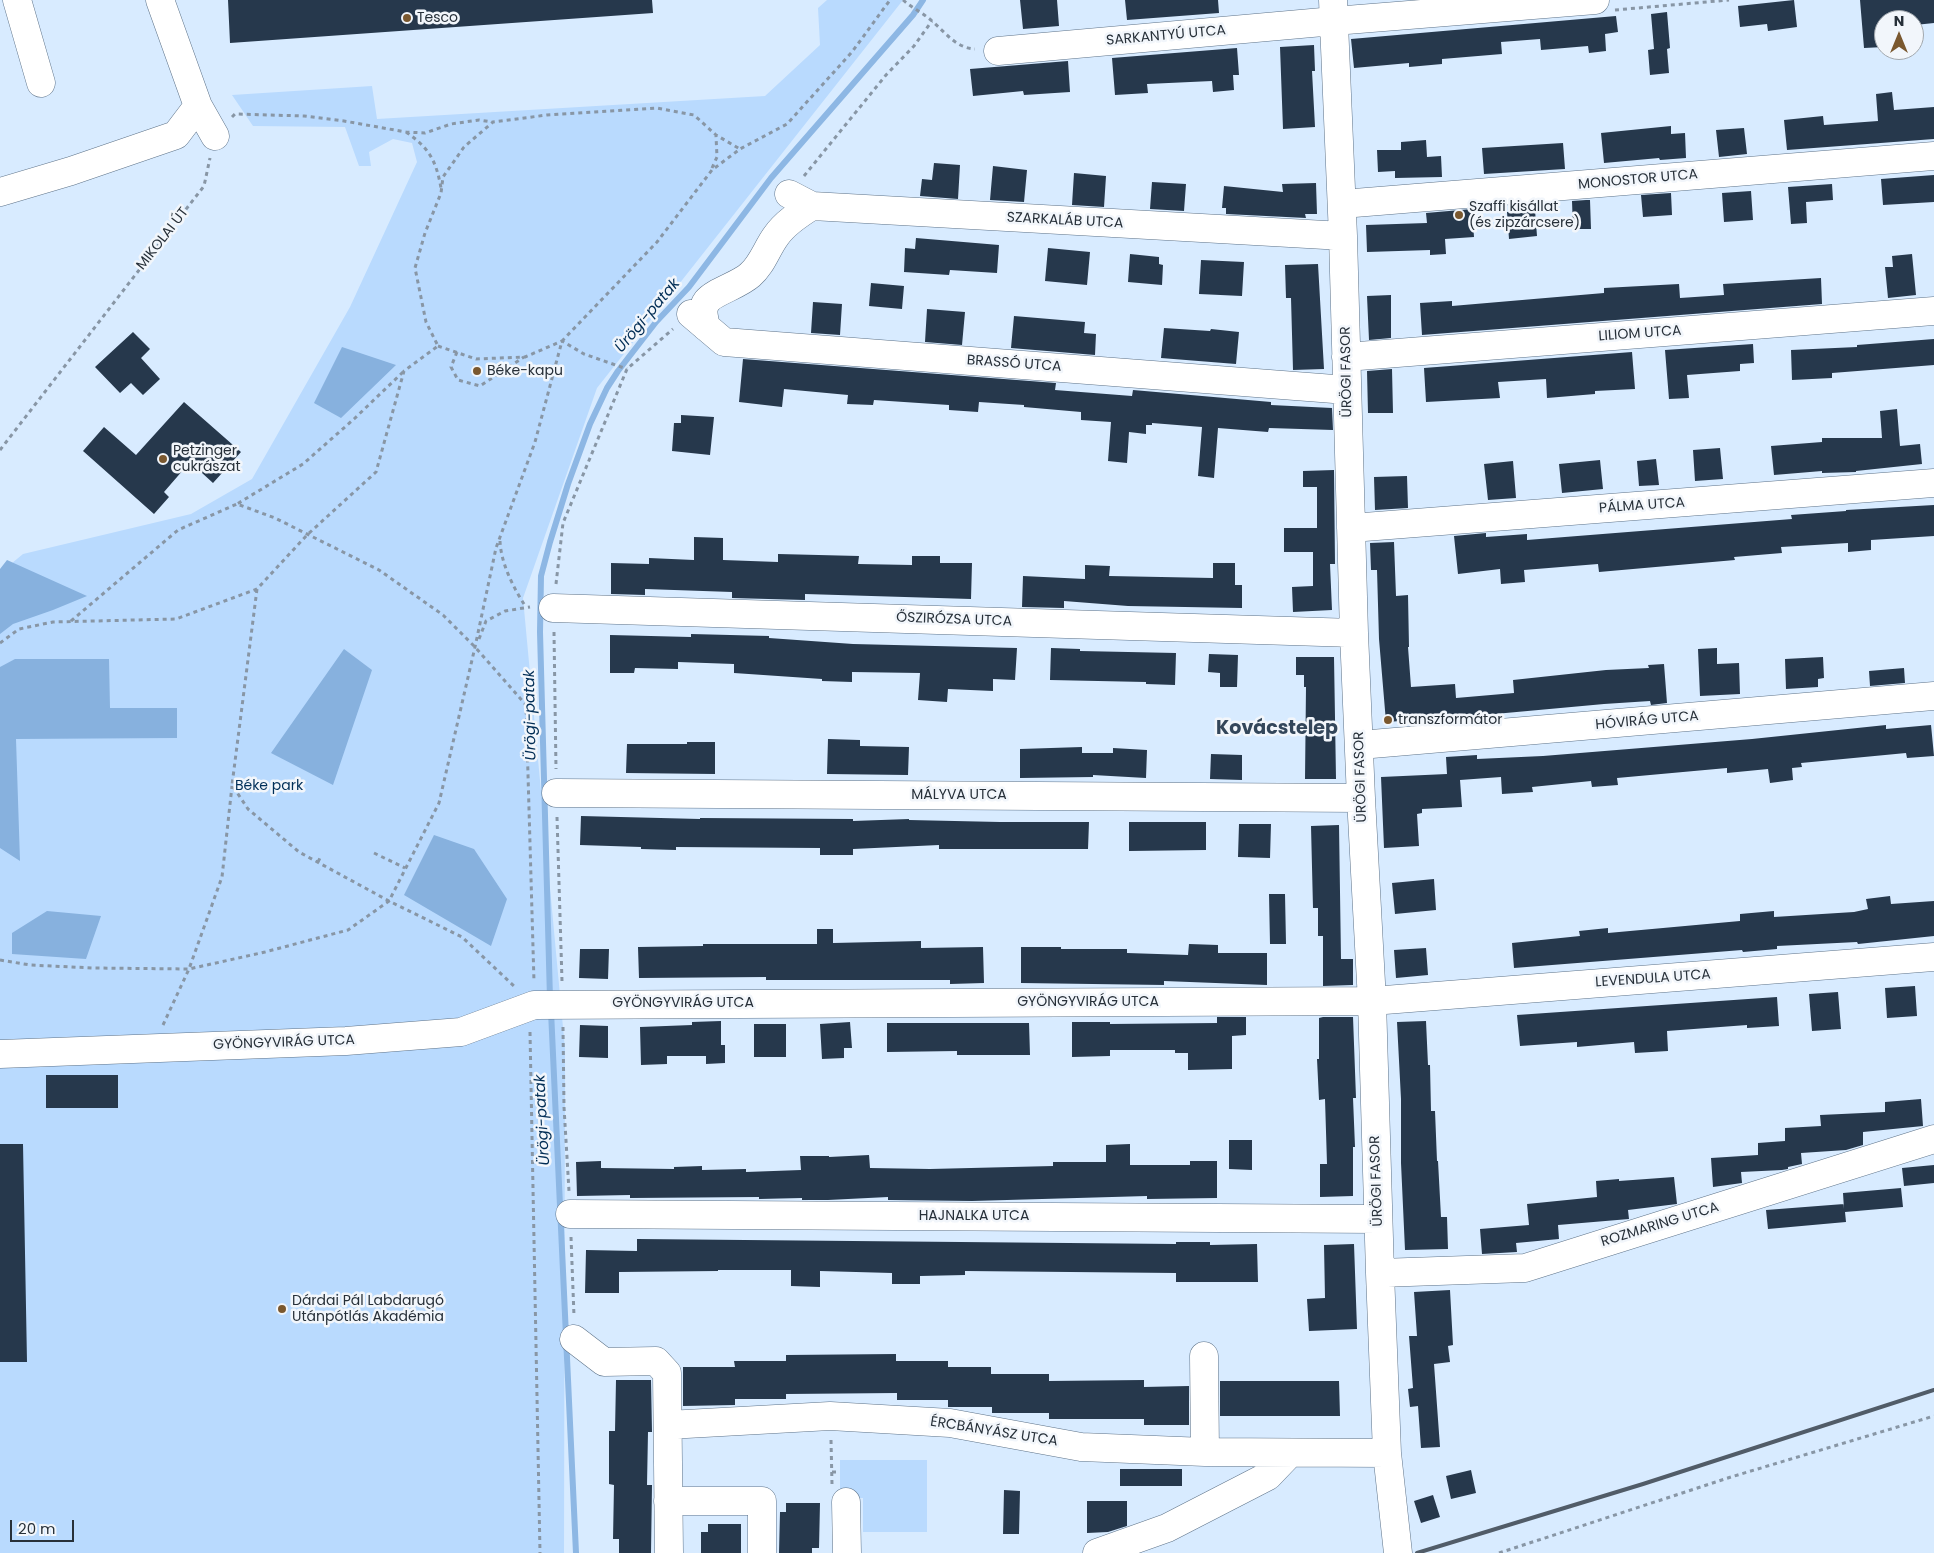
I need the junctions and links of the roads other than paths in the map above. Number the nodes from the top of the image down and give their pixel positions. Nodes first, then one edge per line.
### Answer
1 (17, 0) edge
2 (160, 0) edge
3 (1595, 0) edge
4 (1334, 10) edge
5 (998, 51) road end
6 (42, 83) dead end
7 (198, 106) junction
8 (215, 136) road end
9 (1934, 156) edge
10 (0, 192) edge
11 (1342, 204) junction
12 (1343, 236) junction
13 (1934, 311) edge
14 (698, 320) joint
15 (1346, 357) junction
16 (1347, 390) junction
17 (1934, 483) edge
18 (1351, 528) junction
19 (553, 608) dead end
20 (1354, 633) junction
21 (1934, 696) edge
22 (1360, 745) junction
23 (556, 792) dead end
24 (1361, 798) junction
25 (1934, 957) edge
26 (1372, 1001) junction
27 (0, 1054) edge
28 (1934, 1139) edge
29 (570, 1214) road end
30 (1378, 1219) junction
31 (1380, 1273) junction
32 (574, 1339) road end
33 (1204, 1356) dead end
34 (668, 1425) junction
35 (1205, 1452) junction
36 (1290, 1453) junction
37 (1387, 1453) junction
38 (668, 1501) junction
39 (846, 1505) road end
40 (669, 1553) edge
41 (762, 1553) edge
42 (847, 1553) edge
43 (1097, 1553) edge
44 (1398, 1553) edge

1 - 6 street
2 - 7 street
3 - 4 street, SARKANTYÚ UTCA
4 - 5 street, SARKANTYÚ UTCA
4 - 11 street, ÜRÖGI FASOR
7 - 8 street
7 - 10 street
9 - 11 street, MONOSTOR UTCA
11 - 12 street, ÜRÖGI FASOR
12 - 14 street, SZARKALÁB UTCA
12 - 15 street, ÜRÖGI FASOR
13 - 15 street, LILIOM UTCA
14 - 16 street, BRASSÓ UTCA
15 - 16 street, ÜRÖGI FASOR
16 - 18 street, ÜRÖGI FASOR
17 - 18 street, PÁLMA UTCA
18 - 20 street, ÜRÖGI FASOR
19 - 20 street, ŐSZIRÓZSA UTCA
20 - 22 street, ÜRÖGI FASOR
21 - 22 street, HÓVIRÁG UTCA
22 - 24 street, ÜRÖGI FASOR
23 - 24 street, MÁLYVA UTCA
24 - 26 street, ÜRÖGI FASOR
25 - 26 street, LEVENDULA UTCA
26 - 27 street, GYÖNGYVIRÁG UTCA
26 - 30 street, ÜRÖGI FASOR
28 - 31 street, ROZMARING UTCA
29 - 30 street, HAJNALKA UTCA
30 - 31 street, ÜRÖGI FASOR
31 - 37 street, ÜRÖGI FASOR
32 - 34 street
33 - 35 street
34 - 35 street, ÉRCBÁNYÁSZ UTCA
34 - 38 street
35 - 36 street, ÉRCBÁNYÁSZ UTCA
36 - 37 street, ÉRCBÁNYÁSZ UTCA
36 - 43 street
37 - 44 street, ÜRÖGI FASOR
38 - 40 street
38 - 41 street
39 - 42 street

